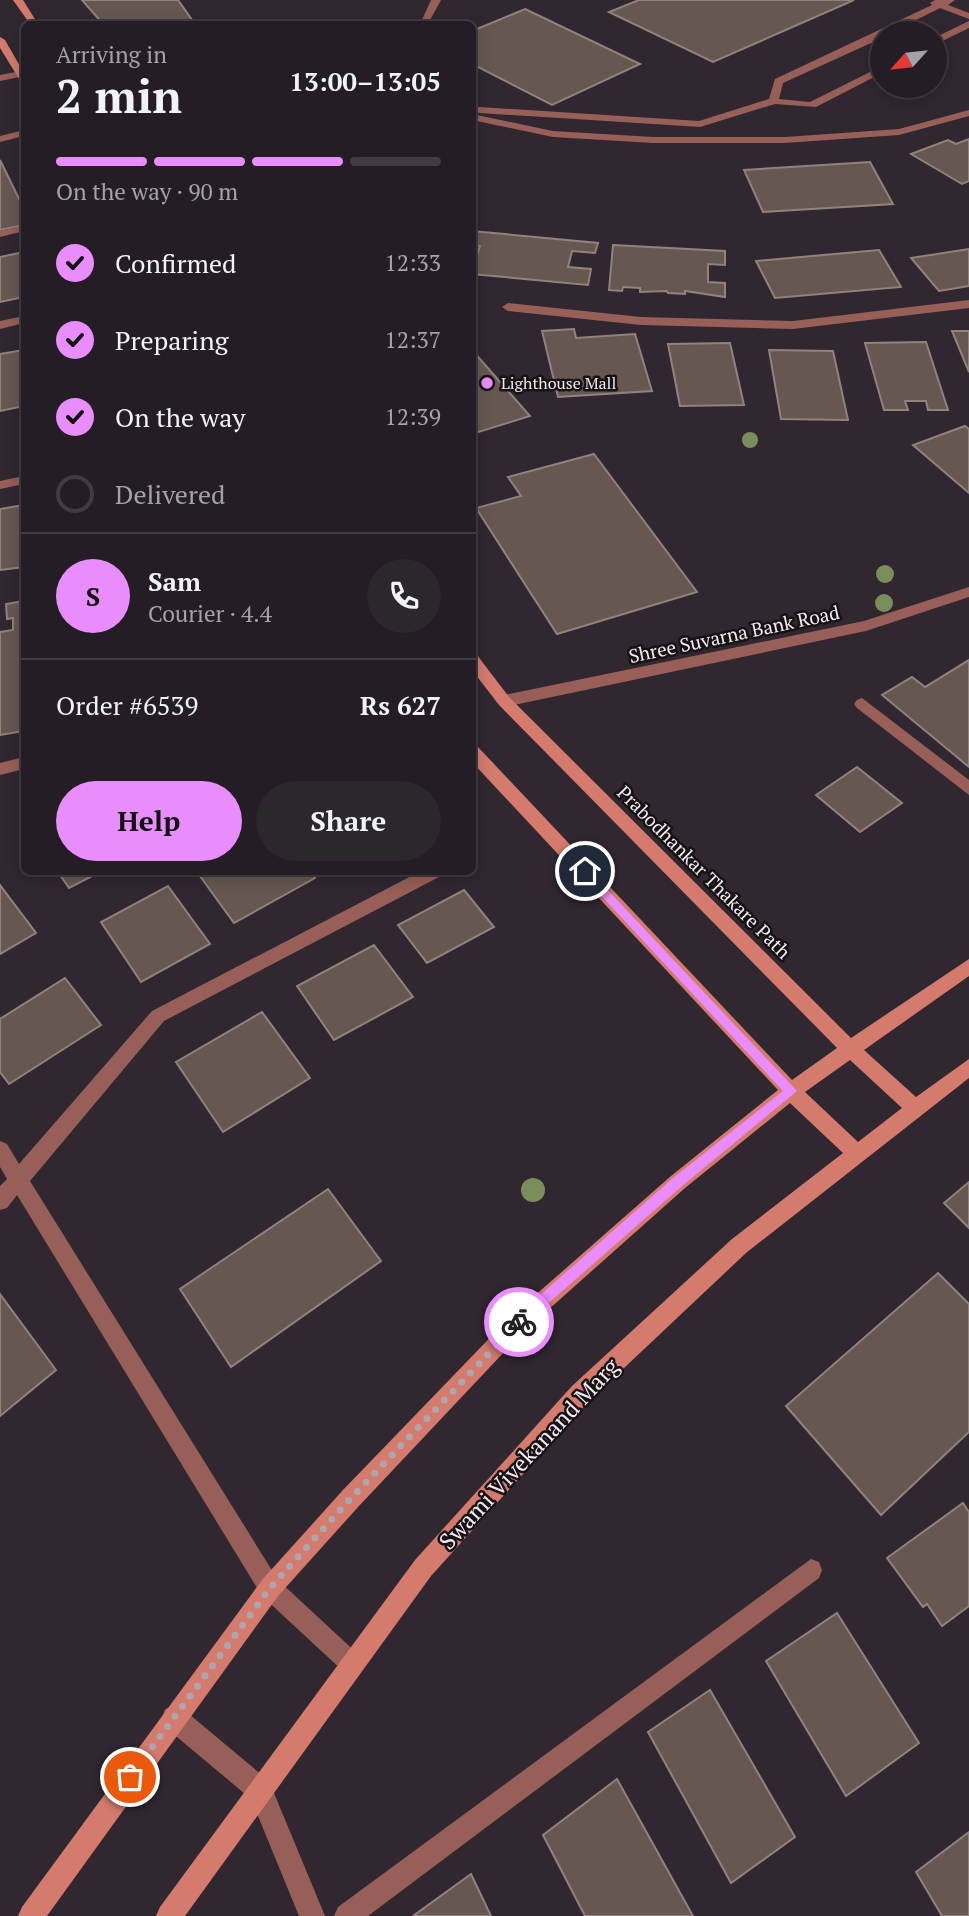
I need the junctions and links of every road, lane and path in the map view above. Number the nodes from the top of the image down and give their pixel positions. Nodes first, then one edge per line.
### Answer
1 (18, 0) edge
2 (436, 0) edge
3 (928, 0) edge
4 (950, 0) edge
5 (939, 5) junction
6 (969, 16) edge
7 (32, 21) edge
8 (426, 21) edge
9 (908, 21) edge
10 (969, 24) edge
11 (947, 35) edge
12 (0, 40) edge
13 (870, 40) edge
14 (21, 74) edge
15 (870, 75) edge
16 (21, 77) edge
17 (0, 78) edge
18 (774, 101) junction
19 (476, 113) edge
20 (969, 113) edge
21 (476, 116) edge
22 (21, 134) edge
23 (0, 139) edge
24 (21, 229) edge
25 (0, 234) edge
26 (969, 304) edge
27 (509, 307) dead end
28 (21, 321) edge
29 (0, 326) edge
30 (21, 481) edge
31 (0, 485) edge
32 (969, 592) edge
33 (476, 664) edge
34 (504, 701) junction
35 (862, 705) dead end
36 (476, 755) edge
37 (21, 764) edge
38 (0, 769) edge
39 (969, 789) edge
40 (427, 875) edge
41 (969, 966) edge
42 (850, 1049) junction
43 (969, 1067) edge
44 (791, 1091) junction
45 (914, 1107) junction
46 (0, 1150) edge
47 (856, 1153) junction
48 (20, 1180) junction
49 (0, 1201) edge
50 (811, 1570) dead end
51 (270, 1588) junction
52 (352, 1664) junction
53 (174, 1718) junction
54 (260, 1790) junction
55 (31, 1916) edge
56 (169, 1916) edge
57 (312, 1916) edge
58 (347, 1916) edge

1 - 7 main road
2 - 8 street
3 - 5 street
4 - 5 street
5 - 6 street
5 - 9 street
10 - 11 street
12 - 14 main road
13 - 18 street
15 - 18 street
16 - 17 street
18 - 19 street
20 - 21 street
22 - 23 street
24 - 25 street
26 - 27 street
28 - 29 street
30 - 31 street
32 - 34 street, Shree Suvarna Bank Road
33 - 34 main road, Prabodhankar Thakare Path
34 - 42 main road, Prabodhankar Thakare Path
35 - 39 street
36 - 44 main road
37 - 38 street
40 - 48 street
41 - 42 main road
42 - 44 main road
42 - 45 main road, Prabodhankar Thakare Path
43 - 45 main road, Swami Vivekanand Marg
44 - 47 main road
44 - 51 main road
45 - 47 main road, Swami Vivekanand Marg
46 - 48 street
47 - 52 main road, Swami Vivekanand Marg
48 - 49 street
48 - 51 street
50 - 58 street
51 - 52 street
51 - 53 main road
52 - 54 main road, Swami Vivekanand Marg
53 - 54 street
53 - 55 main road
54 - 56 main road, Swami Vivekanand Marg
54 - 57 street

